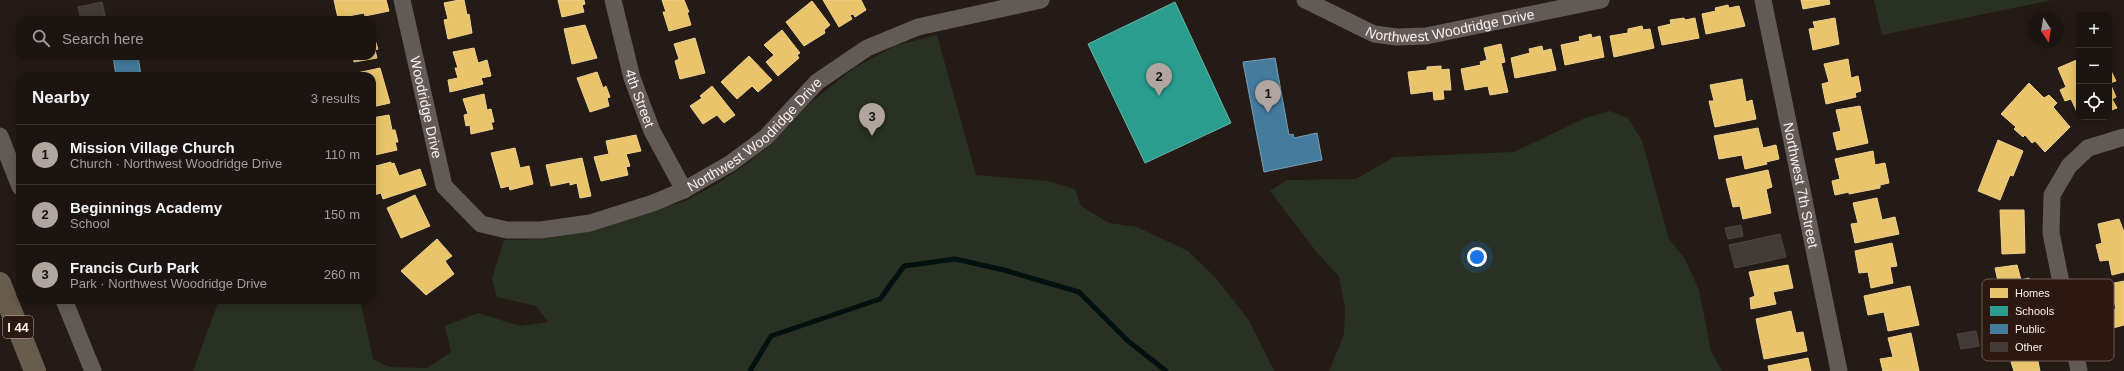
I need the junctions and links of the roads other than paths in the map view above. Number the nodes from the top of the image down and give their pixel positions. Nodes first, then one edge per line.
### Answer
1 (402, 0) edge
2 (613, 0) edge
3 (1041, 0) edge
4 (1305, 0) edge
5 (1601, 0) edge
6 (1763, 0) edge
7 (1548, 6) edge
8 (0, 136) edge
9 (2124, 137) edge
10 (16, 177) edge
11 (684, 190) junction
12 (464, 206) joint
13 (2060, 279) edge
14 (0, 283) edge
15 (66, 304) edge
16 (2077, 361) edge
17 (35, 371) edge
18 (93, 371) edge
19 (1840, 371) edge
20 (2079, 371) edge

1 - 12 street, Woodridge Drive
2 - 11 street, 4th Street
3 - 11 street, Northwest Woodridge Drive
4 - 7 street, Northwest Woodridge Drive
5 - 7 street, Northwest Woodridge Drive
6 - 19 street, Northwest 7th Street
8 - 10 street
9 - 13 street
11 - 12 street, Northwest Woodridge Drive
14 - 17 highway, I 44
15 - 18 street
16 - 20 street

